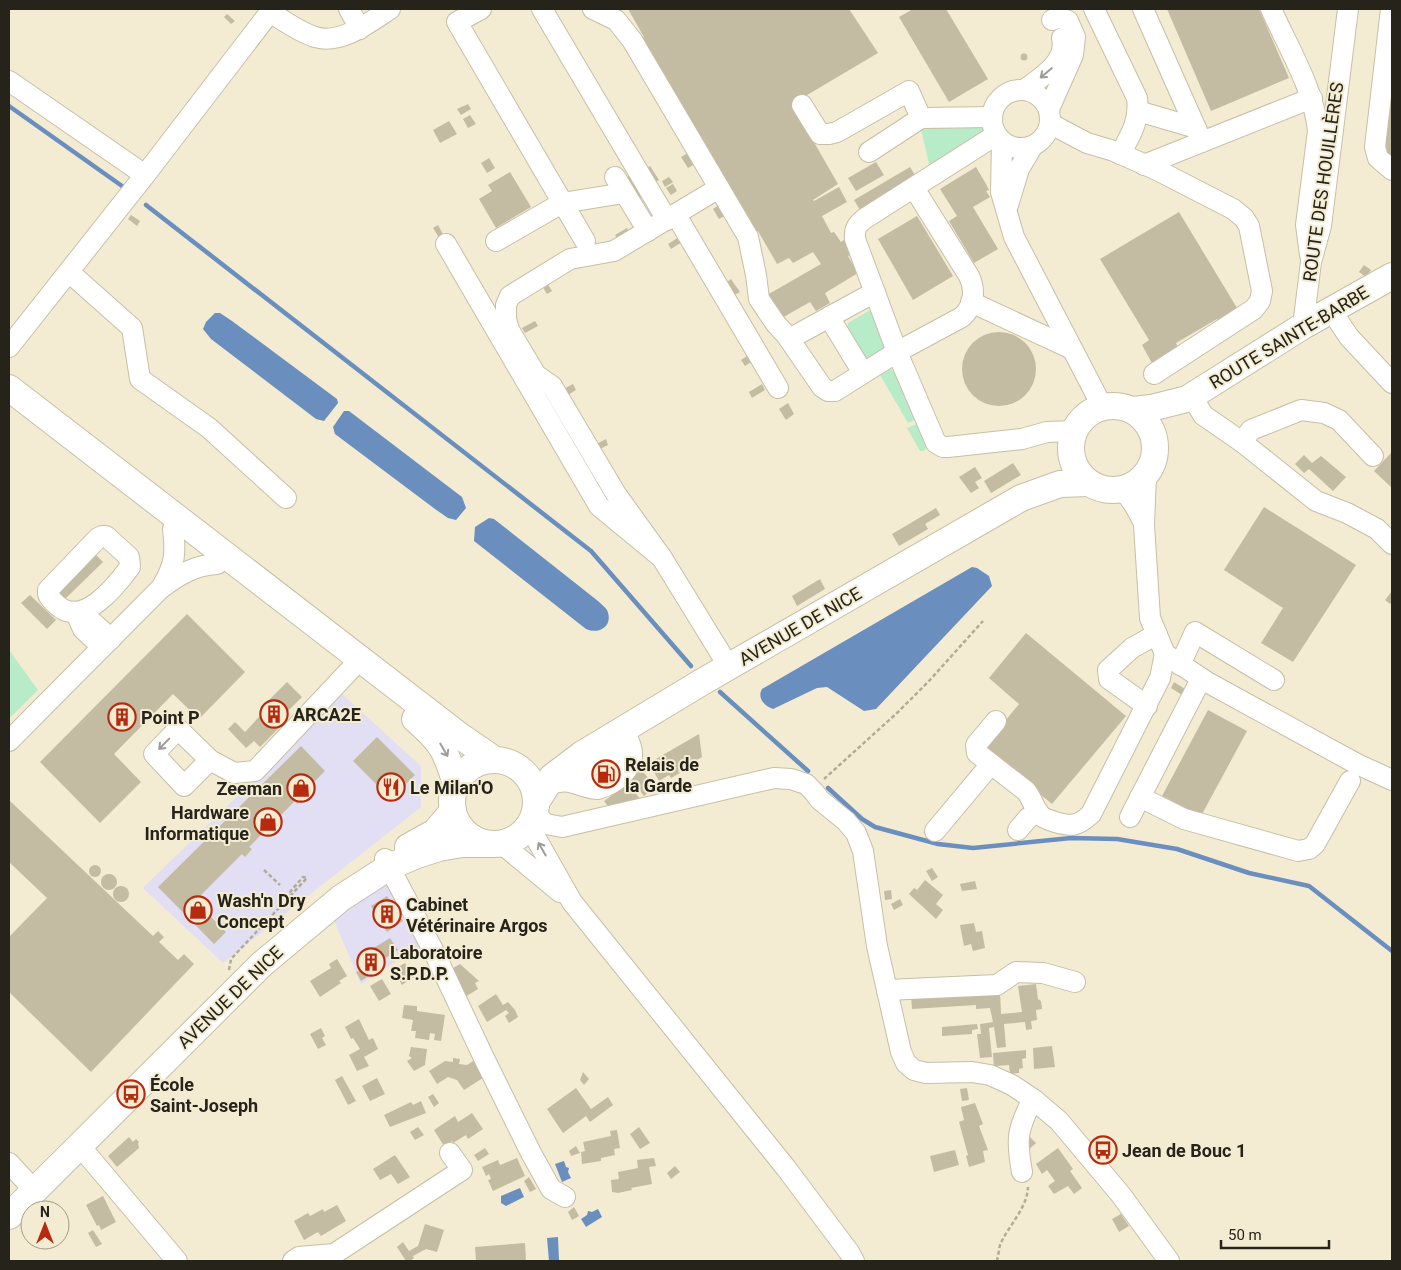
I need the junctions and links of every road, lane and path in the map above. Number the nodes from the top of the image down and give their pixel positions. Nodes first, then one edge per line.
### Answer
1 (349, 9) edge
2 (390, 9) edge
3 (481, 9) edge
4 (542, 9) edge
5 (593, 9) edge
6 (1094, 9) edge
7 (1143, 9) edge
8 (1271, 9) edge
9 (1348, 9) edge
10 (1391, 9) edge
11 (271, 11) edge
12 (1049, 14) edge
13 (360, 29) junction
14 (9, 81) edge
15 (1024, 90) junction
16 (1312, 98) junction
17 (802, 105) dead end
18 (1138, 112) junction
19 (921, 118) junction
20 (1043, 130) junction
21 (997, 131) junction
22 (1199, 135) junction
23 (869, 152) dead end
24 (1120, 154) junction
25 (1144, 165) junction
26 (1392, 170) edge
27 (145, 175) junction
28 (719, 188) junction
29 (914, 188) junction
30 (562, 203) junction
31 (1006, 212) junction
32 (671, 218) junction
33 (648, 231) junction
34 (496, 241) dead end
35 (585, 241) dead end
36 (446, 244) dead end
37 (1311, 262) junction
38 (69, 272) junction
39 (1392, 276) edge
40 (875, 292) junction
41 (971, 302) junction
42 (1332, 310) junction
43 (829, 317) junction
44 (1303, 326) junction
45 (789, 339) junction
46 (9, 347) edge
47 (1072, 349) junction
48 (897, 352) junction
49 (863, 373) junction
50 (1154, 374) dead end
51 (1392, 383) edge
52 (9, 388) edge
53 (778, 388) dead end
54 (1190, 398) junction
55 (9, 406) edge
56 (1102, 406) junction
57 (1132, 410) junction
58 (1072, 439) junction
59 (1242, 442) junction
60 (1373, 456) dead end
61 (1150, 465) junction
62 (1089, 483) junction
63 (1123, 489) junction
64 (286, 498) dead end
65 (1021, 498) junction
66 (1144, 525) junction
67 (173, 529) junction
68 (1392, 544) edge
69 (662, 558) junction
70 (217, 564) junction
71 (160, 589) junction
72 (76, 613) junction
73 (983, 621) dead end
74 (1157, 634) junction
75 (106, 643) junction
76 (1173, 659) junction
77 (351, 669) junction
78 (714, 676) junction
79 (1201, 679) junction
80 (1274, 680) dead end
81 (1147, 706) junction
82 (996, 721) dead end
83 (625, 735) junction
84 (9, 741) edge
85 (580, 755) junction
86 (210, 760) dead end
87 (507, 764) junction
88 (991, 764) junction
89 (1392, 764) edge
90 (1353, 772) junction
91 (1392, 780) edge
92 (456, 784) junction
93 (812, 790) junction
94 (1140, 797) junction
95 (542, 802) junction
96 (453, 811) junction
97 (1038, 812) junction
98 (1130, 817) dead end
99 (1018, 830) dead end
100 (934, 831) dead end
101 (496, 844) junction
102 (387, 863) junction
103 (264, 870) dead end
104 (280, 885) dead end
105 (287, 892) dead end
106 (572, 902) junction
107 (228, 976) dead end
108 (1075, 982) dead end
109 (887, 990) junction
110 (1033, 1099) junction
111 (79, 1145) junction
112 (450, 1152) dead end
113 (9, 1163) edge
114 (1022, 1172) joint
115 (31, 1187) junction
116 (565, 1197) dead end
117 (9, 1202) edge
118 (9, 1216) edge
119 (177, 1261) edge
120 (293, 1261) edge
121 (854, 1261) edge
122 (997, 1261) edge
123 (1169, 1261) edge

1 - 13 street
2 - 13 street
3 - 30 street
4 - 32 street
5 - 28 street
6 - 18 street
7 - 22 street
8 - 16 street
9 - 37 street, ROUTE DES HOUILLÈRES
10 - 26 street
11 - 13 street
11 - 27 street
12 -> 15 street
12 - 20 street
14 - 27 street
15 - 20 street
15 - 21 street
16 - 22 street
16 - 37 street
17 - 19 street
18 - 22 street
18 - 24 street
19 - 21 street
19 - 23 street
20 - 21 street
20 - 24 street
20 - 31 street
21 - 29 street
21 - 31 street
22 - 25 street
24 - 25 street
25 - 50 street
27 - 38 street
28 - 32 street
28 - 45 street
29 - 40 street
29 - 41 street
30 - 33 street
30 - 34 street
30 - 35 street
31 - 47 street
32 - 33 street
32 - 53 street
33 - 69 street
36 - 69 street
37 - 44 street, ROUTE DES HOUILLÈRES
38 - 46 street
38 - 64 street
39 - 42 main road, ROUTE SAINTE-BARBE
40 - 43 street
40 - 48 street
41 - 47 street
41 - 48 street
42 - 44 main road, ROUTE SAINTE-BARBE
42 - 51 street
43 - 45 street
43 - 49 street
44 - 54 main road, ROUTE SAINTE-BARBE
45 - 49 street
47 - 56 street
48 - 49 street
48 - 58 street
52 - 87 main road
54 - 57 main road, ROUTE SAINTE-BARBE
54 - 59 street
54 - 61 main road, ROUTE SAINTE-BARBE
55 - 67 main road
56 - 57 main road
56 - 58 main road
57 - 61 main road
58 - 62 main road
58 - 65 main road, AVENUE DE NICE
59 - 60 street
59 - 68 street
61 - 63 main road
61 - 66 street
62 - 63 main road
62 - 65 main road, AVENUE DE NICE
63 - 66 street
65 - 78 main road, AVENUE DE NICE
66 - 74 street
67 - 70 main road
67 - 71 street
69 - 78 street
70 - 71 street
70 - 77 main road
71 - 75 street
72 - 72 street
72 - 75 street
73 - 93 path
74 - 76 street
74 - 81 street
75 - 84 street
76 - 79 street
76 - 80 street
76 - 81 street
77 - 86 street
77 -> 92 main road
78 - 83 main road, AVENUE DE NICE
79 - 90 street
79 - 94 street
81 - 97 street
82 - 88 street
83 - 85 main road, AVENUE DE NICE
83 - 95 street
85 - 87 main road, AVENUE DE NICE
85 - 95 main road, AVENUE DE NICE
87 - 92 main road
87 - 95 main road
88 - 97 street
88 - 100 street
89 - 90 street
90 - 91 street
90 - 94 street
92 - 96 main road
93 - 95 street
93 - 109 street
94 - 98 street
95 - 101 main road
106 -> 95 street
96 - 101 main road
96 - 102 main road, AVENUE DE NICE
97 - 99 street
101 - 102 main road, AVENUE DE NICE
101 - 106 street
102 - 111 main road, AVENUE DE NICE
102 - 115 main road, AVENUE DE NICE
102 - 116 street
103 - 104 path
105 - 107 path
106 - 121 street
108 - 109 street
109 - 110 street
110 - 114 street
110 - 123 street
111 - 115 main road, AVENUE DE NICE
111 - 119 street
112 - 120 street
113 - 115 street
114 - 122 path
115 - 117 main road, AVENUE DE NICE
115 - 118 main road, AVENUE DE NICE

